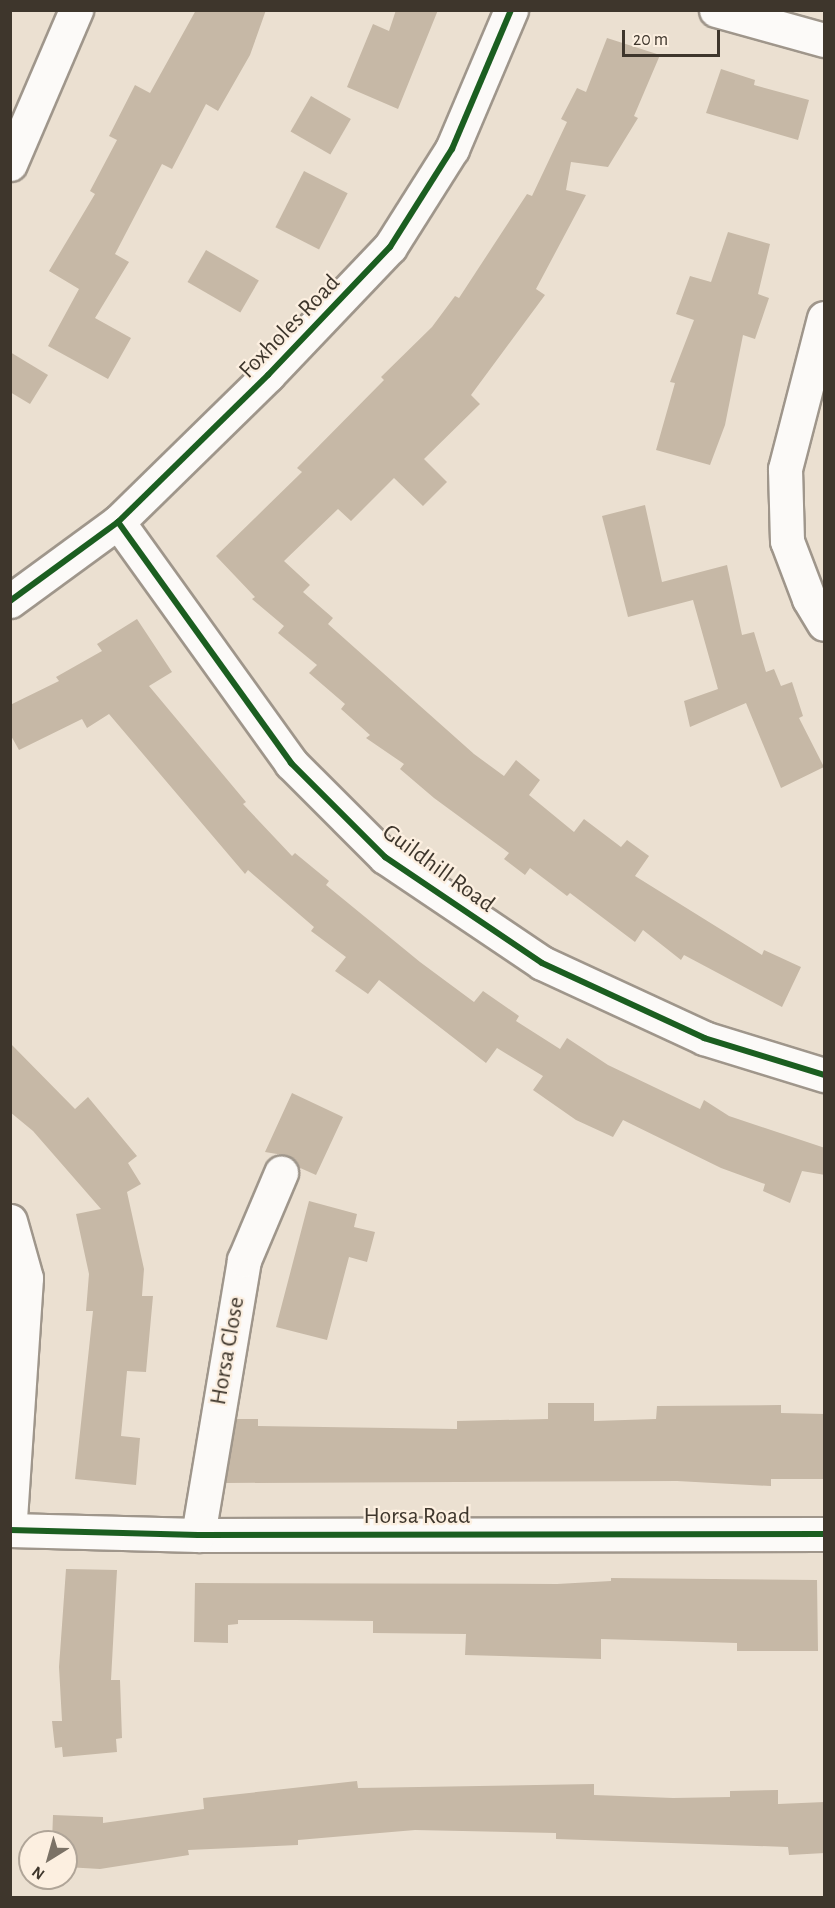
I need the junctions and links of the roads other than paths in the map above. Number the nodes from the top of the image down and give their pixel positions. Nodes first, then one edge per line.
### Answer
1 (76, 10) edge
2 (511, 10) edge
3 (716, 10) edge
4 (825, 40) edge
5 (10, 164) edge
6 (825, 318) edge
7 (118, 522) junction
8 (10, 601) edge
9 (825, 624) edge
10 (825, 1075) edge
11 (282, 1173) dead end
12 (10, 1221) edge
13 (10, 1518) edge
14 (10, 1530) edge
15 (825, 1534) edge
16 (198, 1535) junction

1 - 5 street
2 - 7 street, Foxholes Road
3 - 4 street
6 - 9 street
7 - 8 street, Foxholes Road
7 - 10 street, Guildhill Road
11 - 16 street, Horsa Close
12 - 13 street
14 - 16 street, Horsa Road
15 - 16 street, Horsa Road

